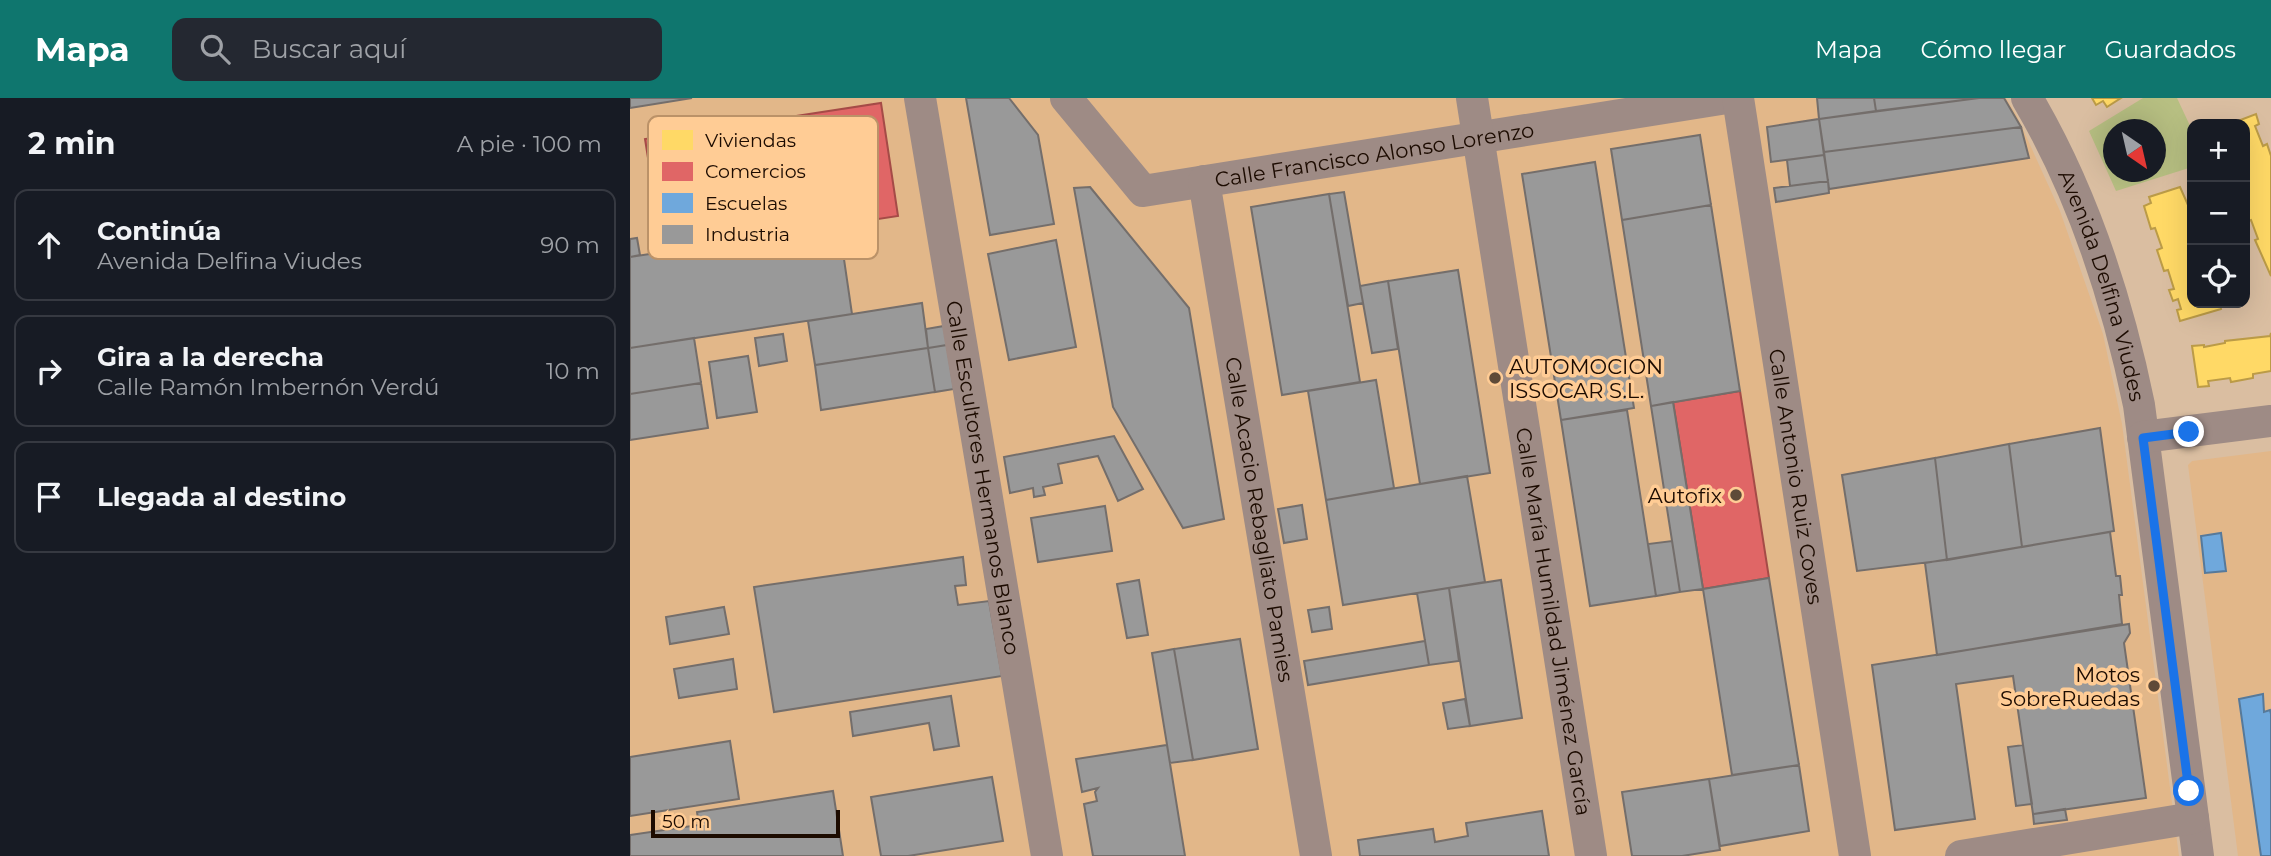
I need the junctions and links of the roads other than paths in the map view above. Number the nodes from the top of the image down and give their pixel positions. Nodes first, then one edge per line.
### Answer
1 (920, 98) edge
2 (1066, 98) edge
3 (1472, 98) edge
4 (1727, 98) edge
5 (1738, 98) edge
6 (2027, 98) edge
7 (1479, 138) junction
8 (1205, 181) junction
9 (2271, 421) edge
10 (2143, 438) junction
11 (2193, 818) junction
12 (1047, 856) edge
13 (1316, 856) edge
14 (1591, 856) edge
15 (1855, 856) edge
16 (1961, 856) edge
17 (2198, 856) edge

1 - 12 street, Calle Escultores Hermanos Blanco
2 - 8 street, Calle Francisco Alonso Lorenzo
3 - 7 street, Calle María Humildad Jiménez García
4 - 7 street, Calle Francisco Alonso Lorenzo
5 - 15 street, Calle Antonio Ruiz Coves
6 - 10 street, Avenida Delfina Viudes
7 - 8 street, Calle Francisco Alonso Lorenzo
7 - 14 street, Calle María Humildad Jiménez García
8 - 13 street, Calle Acacio Rebagliato Pamies
9 - 10 street
10 - 11 street, Avenida Delfina Viudes
11 - 16 street
11 - 17 street, Avenida Delfina Viudes

